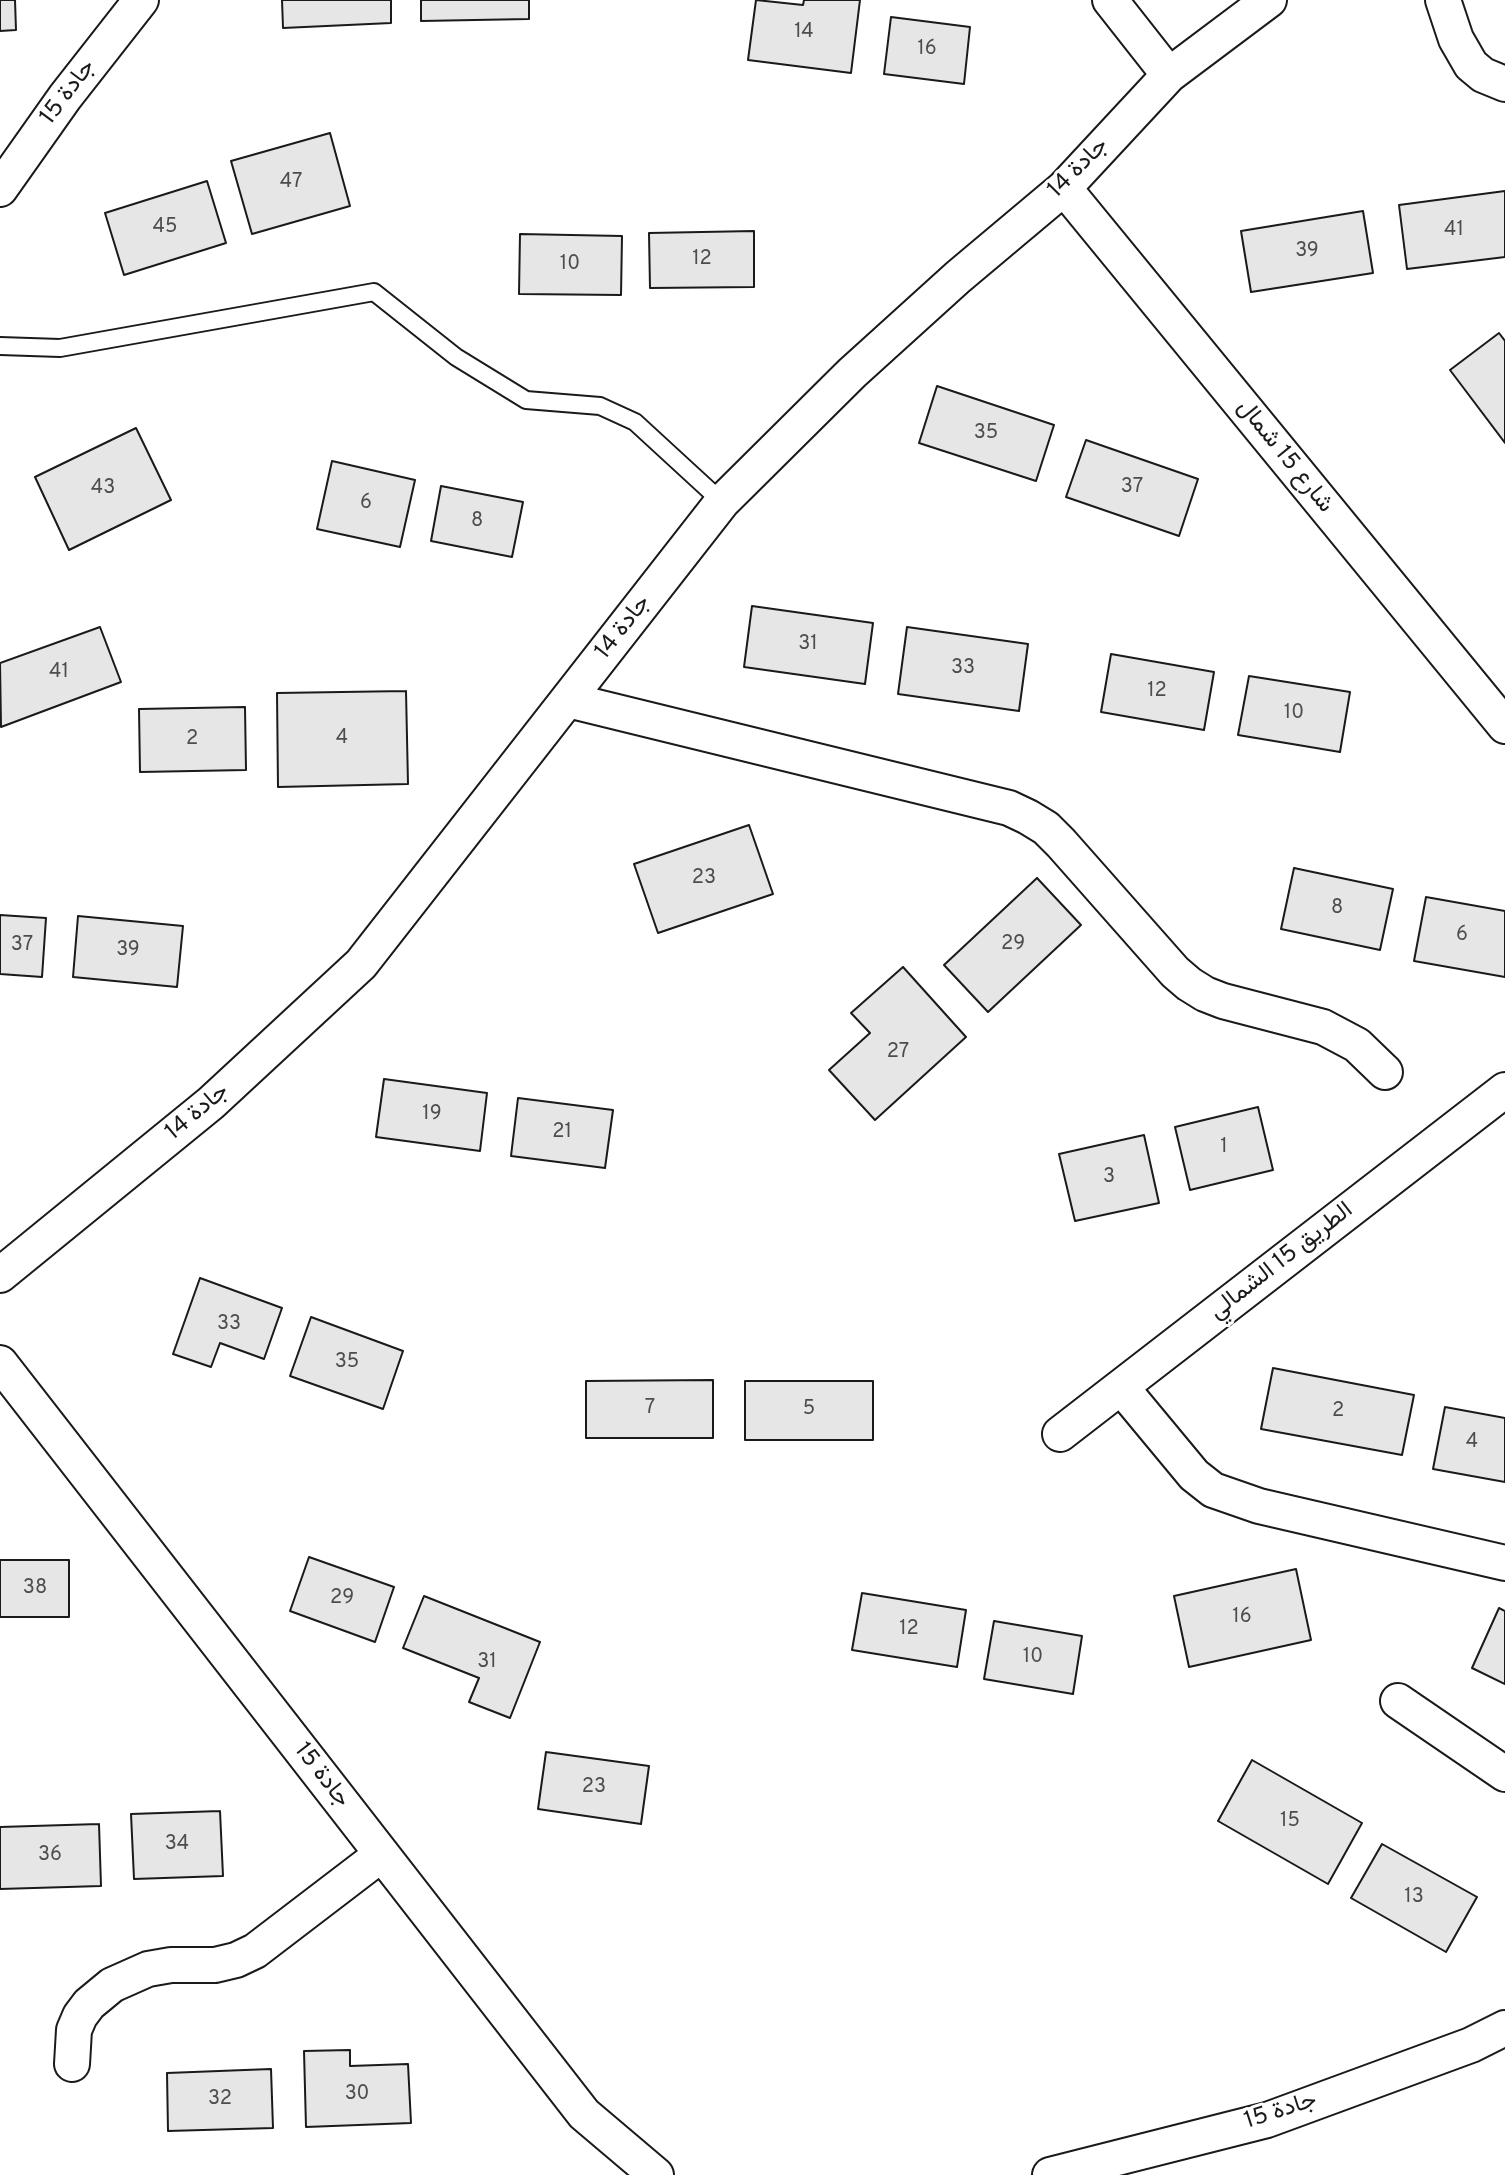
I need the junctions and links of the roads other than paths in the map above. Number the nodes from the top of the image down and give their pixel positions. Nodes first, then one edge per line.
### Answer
1 (141, 0) edge
2 (1110, 0) edge
3 (1269, 0) edge
4 (1443, 0) edge
5 (1169, 75) junction
6 (1505, 84) edge
7 (1064, 188) junction
8 (0, 189) edge
9 (0, 346) edge
10 (722, 502) junction
11 (568, 700) junction
12 (1505, 726) edge
13 (1385, 1072) dead end
14 (1505, 1090) edge
15 (0, 1275) edge
16 (0, 1363) edge
17 (1121, 1387) junction
18 (1060, 1434) dead end
19 (1505, 1563) edge
20 (1398, 1701) dead end
21 (1505, 1774) edge
22 (382, 1854) junction
23 (1505, 2028) edge
24 (72, 2064) dead end
25 (656, 2175) edge
26 (1050, 2175) edge

1 - 8 street, جادة 15
2 - 5 street
3 - 5 street, جادة 14
4 - 6 street
5 - 7 street, جادة 14
7 - 10 street, جادة 14
7 - 12 street, شارع 15 شمال
9 - 10 lane
10 - 11 street, جادة 14
11 - 13 street
11 - 15 street, جادة 14
14 - 17 street, الطريق 15 الشمالي
16 - 22 street, جادة 15
17 - 18 street, الطريق 15 الشمالي
17 - 19 street
20 - 21 street
22 - 24 street
22 - 25 street, جادة 15
23 - 26 street, جادة 15

